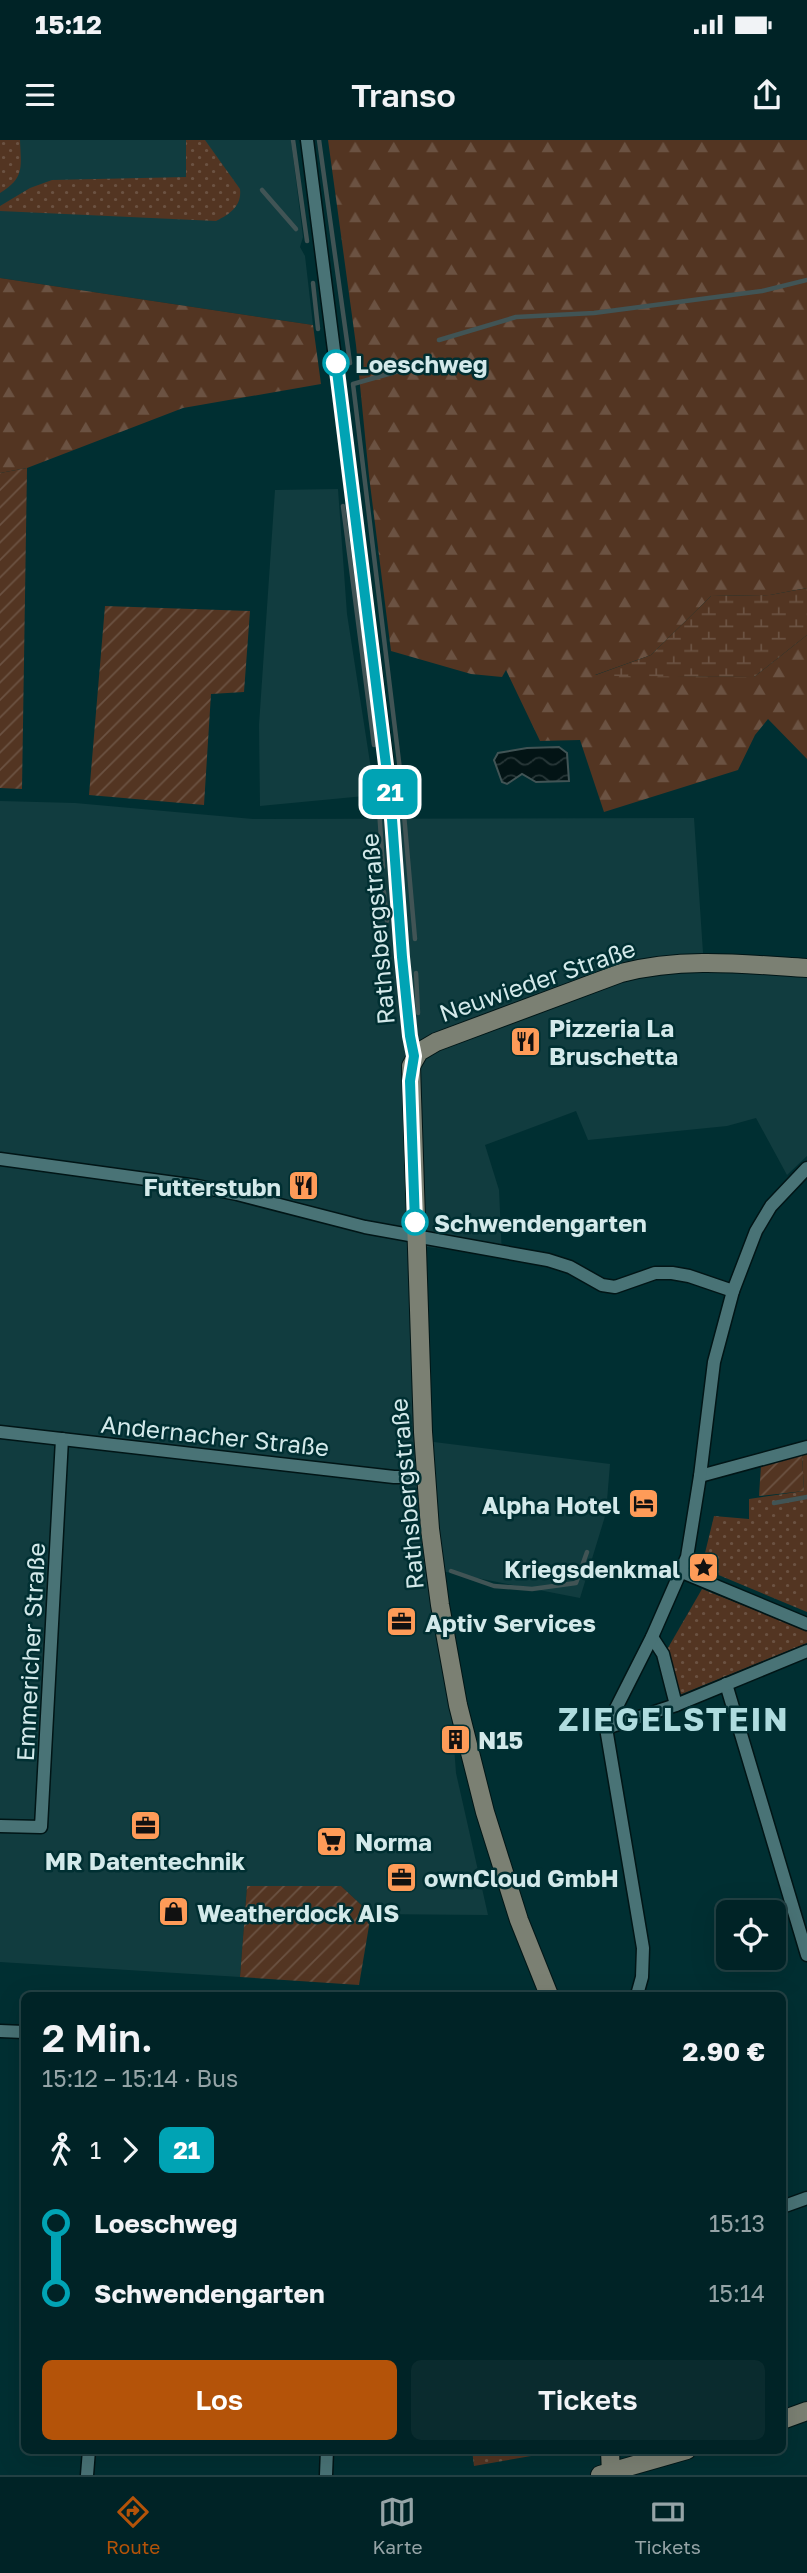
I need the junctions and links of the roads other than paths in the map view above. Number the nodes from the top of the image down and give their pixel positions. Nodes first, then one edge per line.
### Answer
1 (307, 140) edge
2 (807, 968) edge
3 (414, 1056) junction
4 (0, 1159) edge
5 (807, 1168) edge
6 (416, 1235) junction
7 (733, 1291) junction
8 (0, 1432) edge
9 (62, 1439) junction
10 (807, 1447) edge
11 (701, 1476) junction
12 (426, 1477) junction
13 (682, 1572) junction
14 (807, 1624) edge
15 (652, 1637) junction
16 (807, 1651) edge
17 (726, 1684) junction
18 (676, 1704) junction
19 (606, 1728) junction
20 (0, 1826) edge
21 (807, 1955) edge
22 (548, 1992) edge
23 (638, 1992) edge
24 (0, 2031) edge
25 (21, 2032) edge
26 (807, 2198) edge
27 (786, 2206) edge
28 (807, 2412) edge
29 (786, 2419) edge
30 (89, 2454) edge
31 (327, 2454) edge
32 (610, 2454) edge
33 (674, 2454) edge
34 (607, 2474) edge
35 (87, 2475) edge
36 (326, 2475) edge

1 - 3 street, Rathsbergstraße
2 - 3 street, Neuwieder Straße
3 - 6 street, Rathsbergstraße
4 - 6 street
5 - 7 street
6 - 7 street
6 - 12 street, Rathsbergstraße
7 - 11 street
8 - 9 street, Andernacher Straße
9 - 12 street, Andernacher Straße
9 - 20 street, Emmericher Straße
10 - 11 street
11 - 13 street
12 - 22 street, Rathsbergstraße
13 - 14 street
13 - 15 street
15 - 18 street
15 - 19 street
16 - 17 street
17 - 18 street
17 - 21 street
18 - 19 street
19 - 23 street
24 - 25 street
26 - 27 street
28 - 29 street
30 - 35 street
31 - 36 street
32 - 34 street
33 - 34 street

